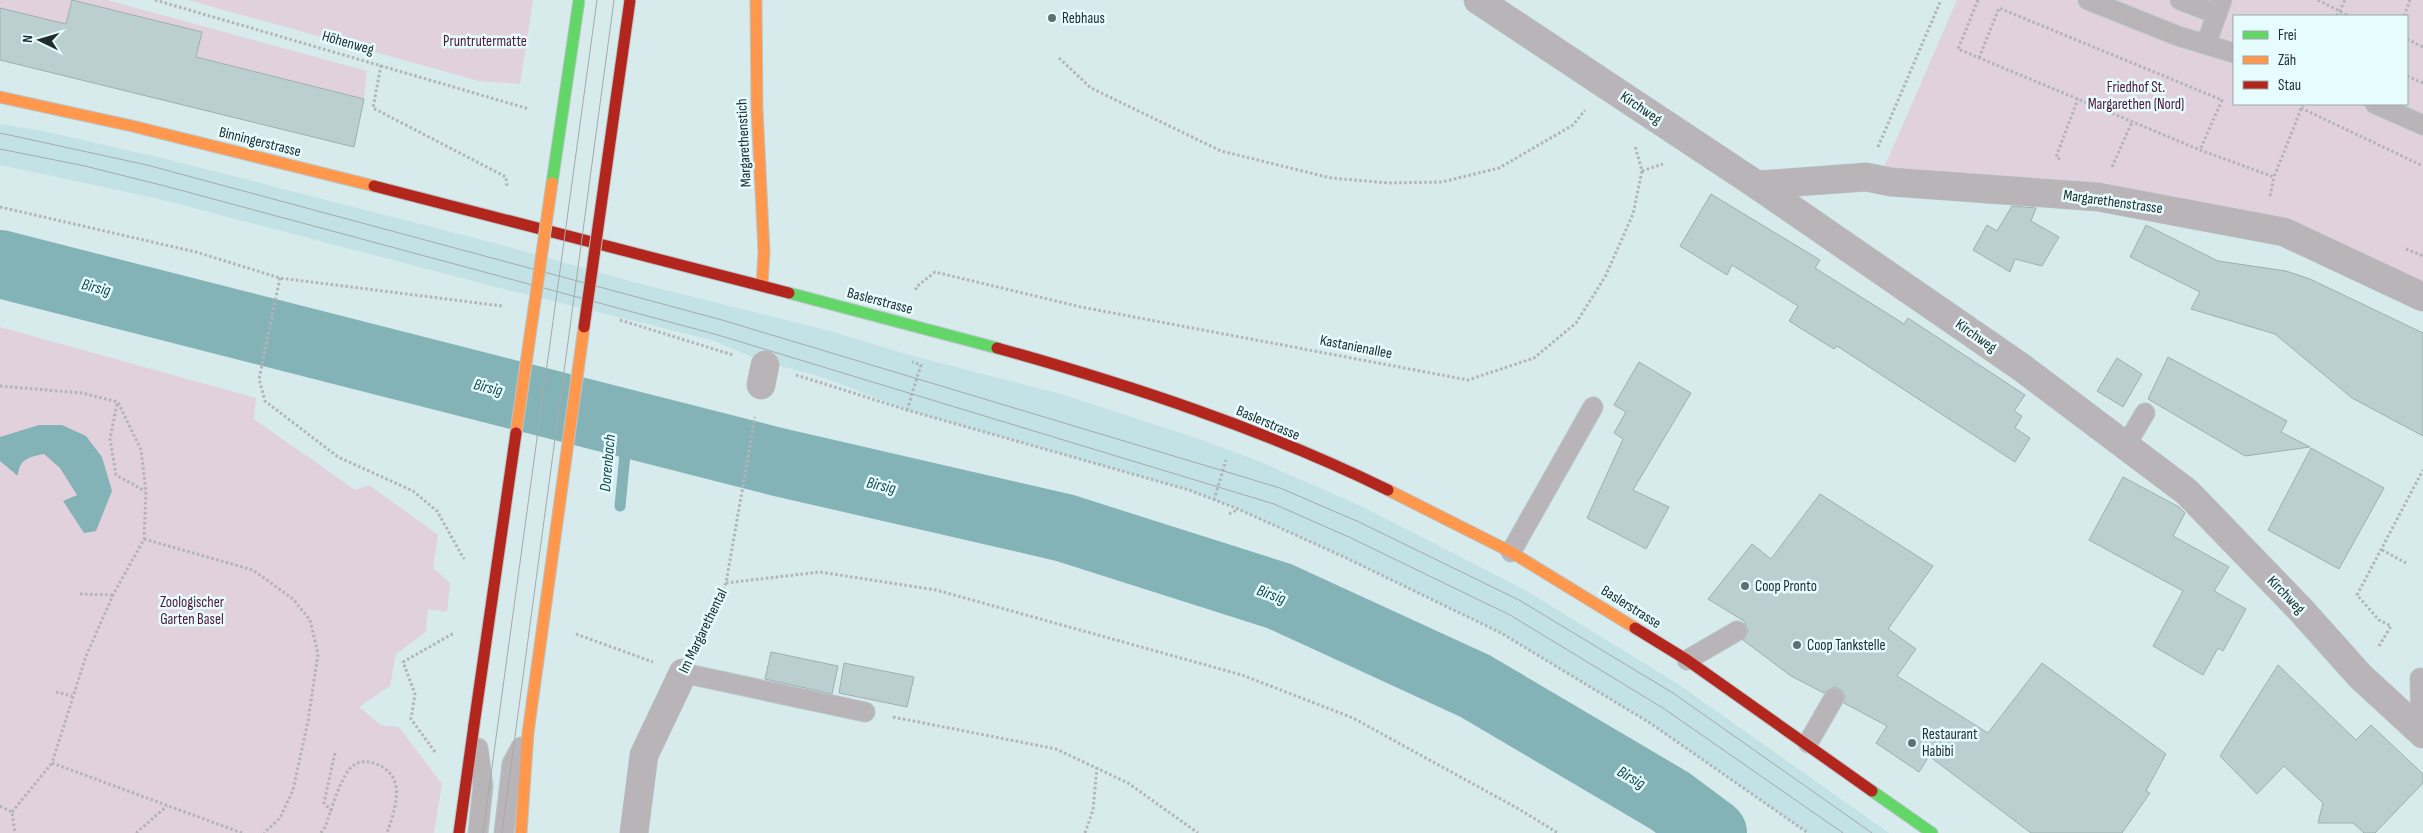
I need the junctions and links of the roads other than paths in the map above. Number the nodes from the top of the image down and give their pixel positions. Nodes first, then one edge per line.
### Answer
1 (579, 0) edge
2 (630, 0) edge
3 (756, 0) edge
4 (1478, 0) edge
5 (2088, 0) edge
6 (2180, 0) edge
7 (2220, 7) edge
8 (2206, 44) junction
9 (2233, 52) edge
10 (0, 97) edge
11 (2377, 105) edge
12 (2423, 125) edge
13 (1757, 185) junction
14 (513, 220) joint
15 (762, 285) junction
16 (2423, 297) edge
17 (1593, 407) dead end
18 (2145, 413) dead end
19 (2126, 445) junction
20 (1511, 552) junction
21 (1737, 631) dead end
22 (1687, 660) junction
23 (683, 673) joint
24 (2420, 678) dead end
25 (1834, 698) dead end
26 (865, 712) road end
27 (474, 725) junction
28 (528, 732) junction
29 (2422, 733) edge
30 (1808, 743) junction
31 (459, 833) edge
32 (478, 833) edge
33 (504, 833) edge
34 (521, 833) edge
35 (634, 833) edge
36 (1932, 833) edge

1 - 27 main road, bridge
2 - 28 main road, bridge
3 - 15 main road, Margarethenstich
4 - 13 street, Kirchweg
5 - 8 lane
6 - 7 lane
7 - 8 lane
8 - 9 lane
10 - 14 main road, Binningerstrasse
11 - 12 lane
13 - 16 street, Margarethenstrasse
13 - 19 street, Kirchweg
14 - 15 main road, Baslerstrasse
15 - 20 main road, Baslerstrasse
17 - 20 lane
18 - 19 lane
19 - 29 street, Kirchweg
20 - 22 main road, Baslerstrasse
21 - 22 lane
22 - 30 main road, Baslerstrasse
23 - 26 lane
23 - 35 street, Im Margarethental
24 - 29 lane
25 - 30 lane
27 - 31 main road
27 - 32 lane
28 - 33 lane
28 - 34 main road
30 - 36 main road, Baslerstrasse

